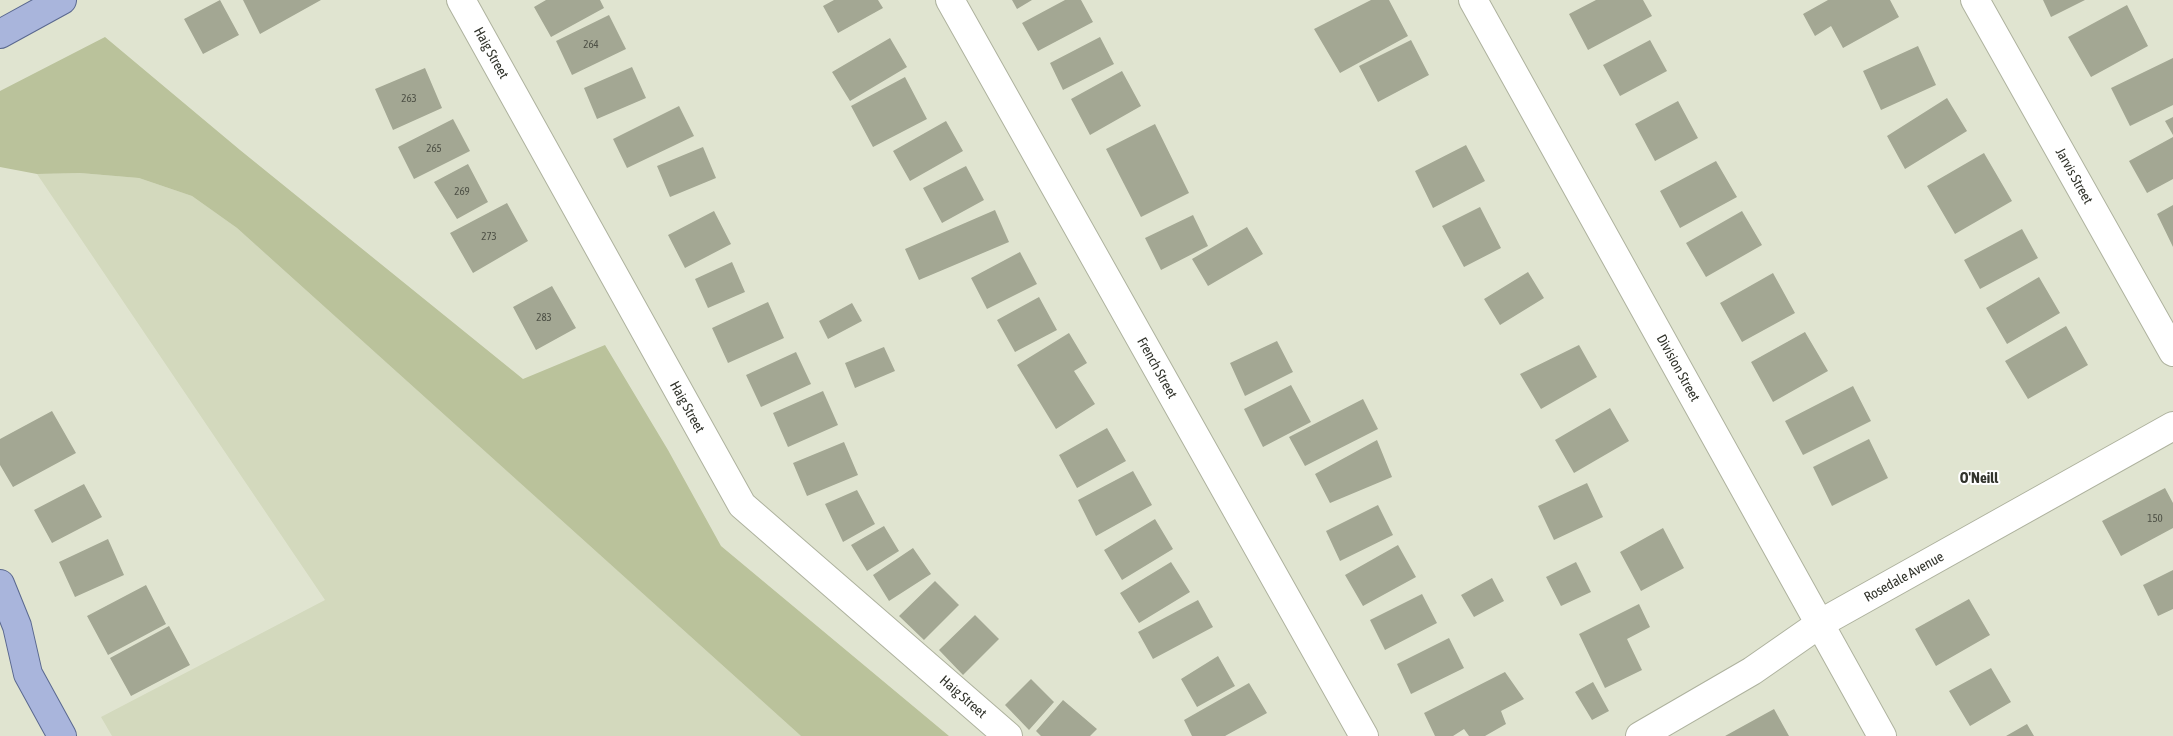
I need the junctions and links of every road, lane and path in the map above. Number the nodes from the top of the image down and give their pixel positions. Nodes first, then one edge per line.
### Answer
1 (62, 0) edge
2 (461, 0) edge
3 (950, 0) edge
4 (1473, 0) edge
5 (1975, 0) edge
6 (0, 34) edge
7 (2173, 352) edge
8 (2173, 426) edge
9 (0, 584) edge
10 (1821, 623) junction
11 (0, 644) edge
12 (28, 674) junction
13 (62, 736) edge
14 (1008, 736) edge
15 (1364, 736) edge
16 (1640, 736) edge
17 (1882, 736) edge

1 - 6 main road
2 - 14 street, Haig Street
3 - 15 street, French Street
4 - 10 street, Division Street
5 - 7 street, Jarvis Street
8 - 10 street, Rosedale Avenue
9 - 12 main road
10 - 16 street, Rosedale Avenue
10 - 17 street, Division Street
11 - 12 main road
12 - 13 main road

